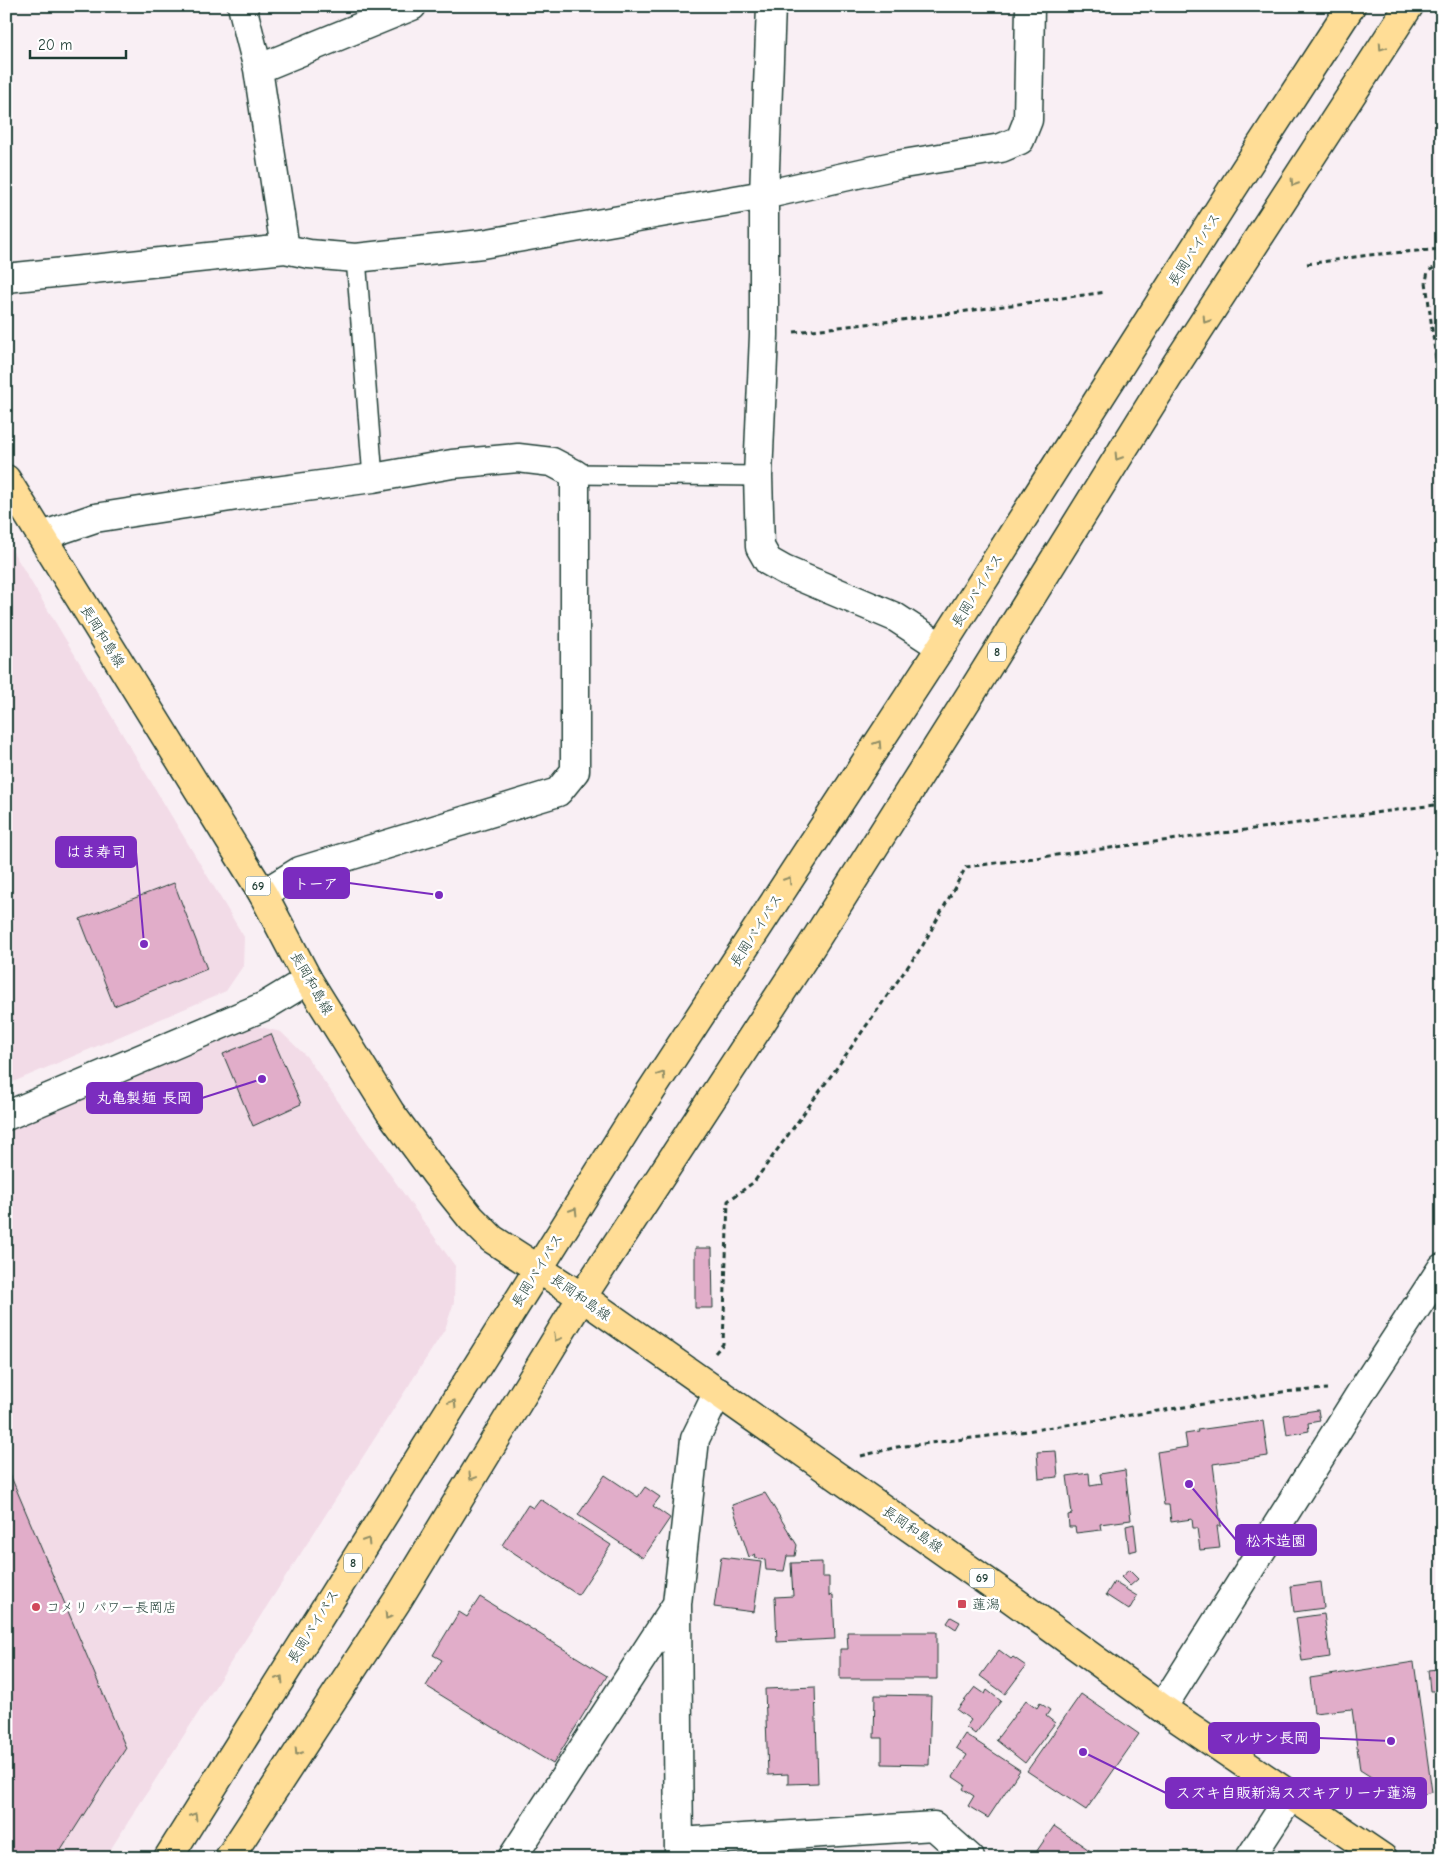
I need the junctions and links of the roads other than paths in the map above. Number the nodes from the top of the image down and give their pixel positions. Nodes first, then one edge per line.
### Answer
1 (242, 6) edge
2 (412, 6) edge
3 (771, 6) edge
4 (1030, 6) edge
5 (1351, 6) edge
6 (1409, 6) edge
7 (258, 69) junction
8 (764, 195) junction
9 (285, 249) junction
10 (356, 258) junction
11 (6, 278) edge
12 (575, 474) junction
13 (758, 476) junction
14 (373, 478) junction
15 (6, 479) edge
16 (42, 536) junction
17 (941, 648) junction
18 (264, 894) junction
19 (308, 980) junction
20 (6, 1116) edge
21 (538, 1267) junction
22 (1442, 1268) edge
23 (582, 1297) junction
24 (718, 1392) junction
25 (677, 1604) junction
26 (1162, 1708) junction
27 (1290, 1795) junction
28 (679, 1850) edge
29 (963, 1855) edge
30 (168, 1858) edge
31 (229, 1858) edge
32 (512, 1858) edge
33 (1250, 1858) edge
34 (1383, 1858) edge

1 - 7 street
2 - 7 street
3 - 8 street
4 - 8 street
5 - 17 main road, 長岡バイパス / 8
6 -> 23 main road, 8
7 - 9 street
8 - 10 street
8 - 13 street
9 - 10 street
9 - 11 street
10 - 14 lane
12 - 13 lane
12 - 14 street
12 - 18 street
13 - 17 street
14 - 16 street
15 - 16 main road, 長岡和島線 / 69
16 - 18 main road, 長岡和島線 / 69
21 -> 17 main road, 長岡バイパス / 8
18 - 19 main road, 長岡和島線 / 69
19 - 20 street
19 - 21 main road, 長岡和島線 / 69
21 - 23 main road, 長岡和島線 / 69
30 -> 21 main road, 長岡バイパス / 8
22 - 26 street
23 - 24 main road, 長岡和島線 / 69
23 -> 31 main road, 8
24 - 25 street
24 - 26 main road, 長岡和島線 / 69
25 - 28 street
25 - 32 street
26 - 27 main road, 長岡和島線 / 69
27 - 33 street
27 - 34 main road, 長岡和島線 / 69
28 - 29 street

